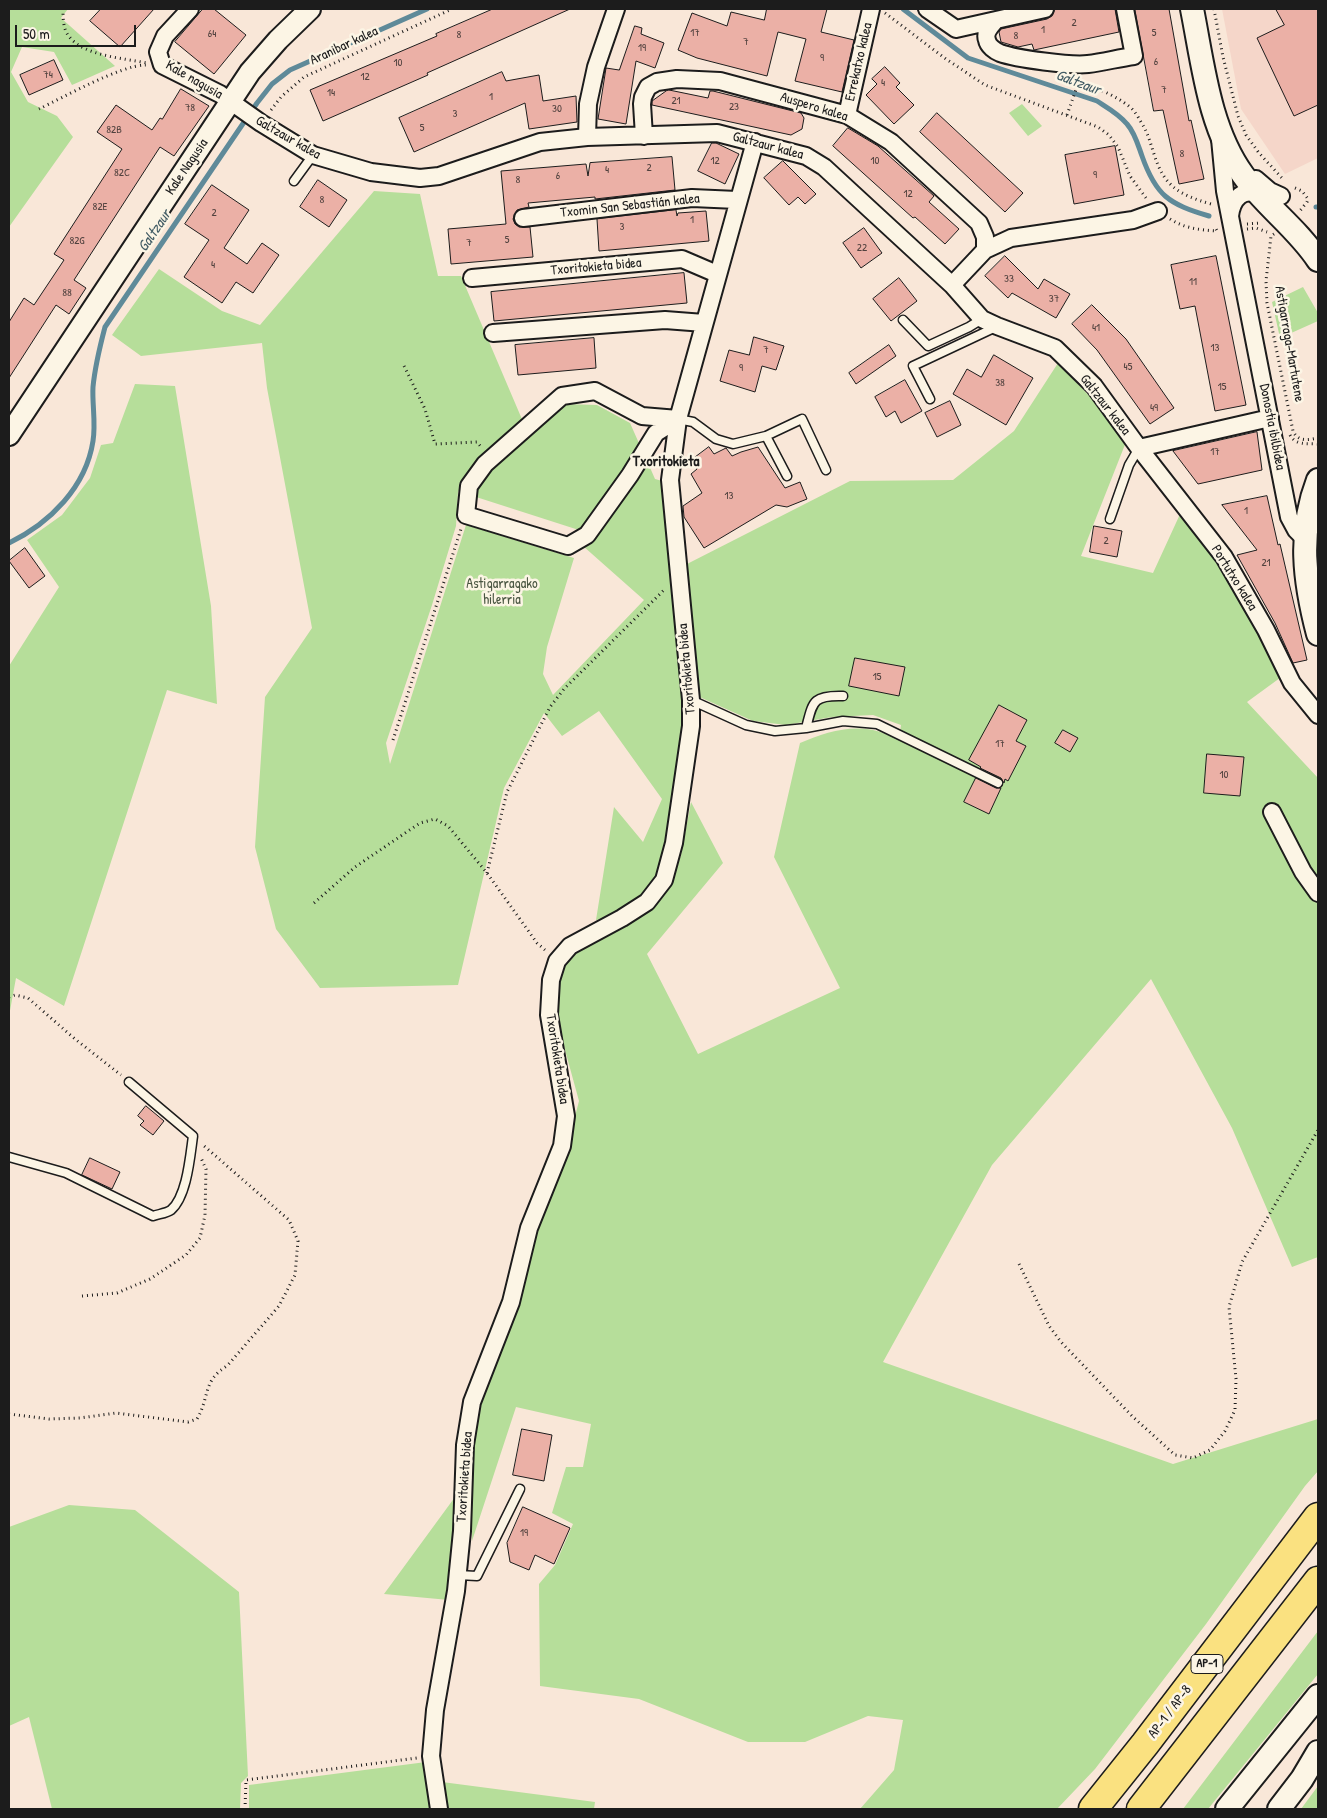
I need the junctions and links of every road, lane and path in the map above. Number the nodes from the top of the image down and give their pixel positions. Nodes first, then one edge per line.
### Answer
1 (63, 9) edge
2 (190, 9) edge
3 (310, 9) edge
4 (452, 9) edge
5 (616, 9) edge
6 (871, 9) edge
7 (879, 9) edge
8 (927, 9) edge
9 (1045, 9) edge
10 (1125, 9) edge
11 (1192, 9) edge
12 (1213, 9) edge
13 (996, 20) junction
14 (162, 65) junction
15 (1220, 101) junction
16 (235, 105) junction
17 (39, 109) dead end
18 (848, 115) junction
19 (1067, 115) junction
20 (261, 123) junction
21 (1219, 132) junction
22 (644, 136) junction
23 (587, 137) junction
24 (754, 142) junction
25 (313, 155) junction
26 (1241, 172) junction
27 (294, 181) dead end
28 (1278, 189) junction
29 (1226, 191) junction
30 (737, 200) junction
31 (1158, 211) junction
32 (1213, 213) dead end
33 (1230, 216) junction
34 (522, 218) dead end
35 (1215, 222) dead end
36 (1285, 224) junction
37 (1246, 229) dead end
38 (1318, 234) edge
39 (985, 250) junction
40 (1318, 260) edge
41 (717, 274) junction
42 (472, 278) dead end
43 (952, 285) junction
44 (982, 319) junction
45 (903, 320) dead end
46 (704, 323) junction
47 (997, 326) junction
48 (493, 333) dead end
49 (404, 366) dead end
50 (930, 399) dead end
51 (1270, 418) junction
52 (678, 419) junction
53 (9, 435) edge
54 (766, 436) junction
55 (1318, 438) edge
56 (1139, 448) junction
57 (490, 459) junction
58 (826, 470) dead end
59 (787, 476) dead end
60 (1318, 480) edge
61 (1318, 500) edge
62 (466, 514) junction
63 (1110, 519) dead end
64 (1305, 534) junction
65 (678, 572) junction
66 (1317, 624) edge
67 (843, 696) dead end
68 (691, 700) junction
69 (1318, 715) edge
70 (806, 728) junction
71 (392, 740) dead end
72 (998, 783) dead end
73 (1272, 812) dead end
74 (487, 873) junction
75 (1318, 892) edge
76 (314, 903) dead end
77 (557, 960) junction
78 (9, 997) edge
79 (129, 1082) joint
80 (1318, 1130) edge
81 (193, 1136) junction
82 (9, 1156) edge
83 (1019, 1264) dead end
84 (82, 1296) dead end
85 (9, 1414) edge
86 (520, 1489) dead end
87 (1318, 1517) edge
88 (458, 1575) junction
89 (1314, 1587) edge
90 (1318, 1696) edge
91 (1318, 1752) edge
92 (431, 1756) junction
93 (245, 1809) edge
94 (439, 1809) edge
95 (1093, 1809) edge
96 (1141, 1809) edge
97 (1227, 1809) edge
98 (1279, 1809) edge

1 - 14 path
2 - 14 street, Kale nagusia
3 - 16 street, Kale Nagusia
4 - 20 path, Aranibar kalea
5 - 23 street
6 - 18 street, Errekatxo kalea
7 - 19 path
8 - 13 street
9 - 13 street
10 - 13 street
11 - 15 main road, Donostia ibilbidea
12 - 15 path
12 - 28 path, Astigarraga-Martutene
14 - 16 street, Kale nagusia
14 - 17 path
15 - 21 main road, Donostia ibilbidea
15 - 28 main road, Donostia ibilbidea
16 - 20 street, Galtzaur kalea
16 - 53 street, Kale Nagusia
18 - 22 street, Auspero kalea
18 - 39 street, Auspero kalea
19 - 31 path
19 - 32 path
20 - 25 street, Galtzaur kalea
21 - 26 main road, Donostia ibilbidea
21 - 29 street, Donostia ibilbidea
22 - 23 street, Galtzaur kalea
22 - 24 street, Galtzaur kalea
23 - 25 street, Galtzaur kalea
24 - 30 street, Txoritokieta bidea
24 - 43 street, Galtzaur kalea
25 - 27 lane
26 - 28 main road, Donostia ibilbidea
26 - 29 street
28 - 33 street
28 - 36 main road, Donostia ibilbidea
28 - 36 path, Astigarraga-Martutene
29 - 33 street, Donostia ibilbidea
30 - 34 street, Txomin San Sebastián kalea
30 - 41 street, Txoritokieta bidea
31 - 35 path
31 - 39 street
33 - 51 street, Donostia ibilbidea
36 - 37 path
36 - 38 main road, Donostia ibilbidea
36 - 40 main road, Donostia ibilbidea
36 - 55 path, Astigarraga-Martutene
39 - 43 street
41 - 42 street, Txoritokieta bidea
41 - 46 street, Txoritokieta bidea
43 - 44 street, Galtzaur kalea
44 - 45 lane
44 - 47 street, Galtzaur kalea
46 - 48 street
46 - 52 street, Txoritokieta bidea
47 - 50 lane
47 - 56 street, Galtzaur kalea
49 - 57 path
51 - 56 street, Galtzaur kalea
51 - 64 street, Donostia ibilbidea
52 - 54 lane
52 - 57 street
52 - 62 street
52 - 65 street, Txoritokieta bidea
54 - 58 lane
54 - 59 lane
56 - 63 lane
56 - 69 street, Portutxo kalea
57 - 62 street
60 - 64 main road
61 - 64 main road
62 - 71 path
64 - 66 main road
65 - 68 street, Txoritokieta bidea
65 - 74 path
67 - 70 lane
68 - 70 lane
68 - 77 street, Txoritokieta bidea
70 - 72 lane
73 - 75 street
74 - 76 path
74 - 77 path
77 - 88 street, Txoritokieta bidea
78 - 79 path
79 - 81 lane
80 - 83 path
81 - 82 lane
81 - 84 path
81 - 85 path
86 - 88 lane
87 - 95 highway, AP-1 / AP-8 / AP-1
88 - 92 street, Txoritokieta bidea
89 - 96 highway, AP-1
90 - 97 main road
91 - 98 main road
92 - 93 path
92 - 94 street, Txoritokieta bidea

